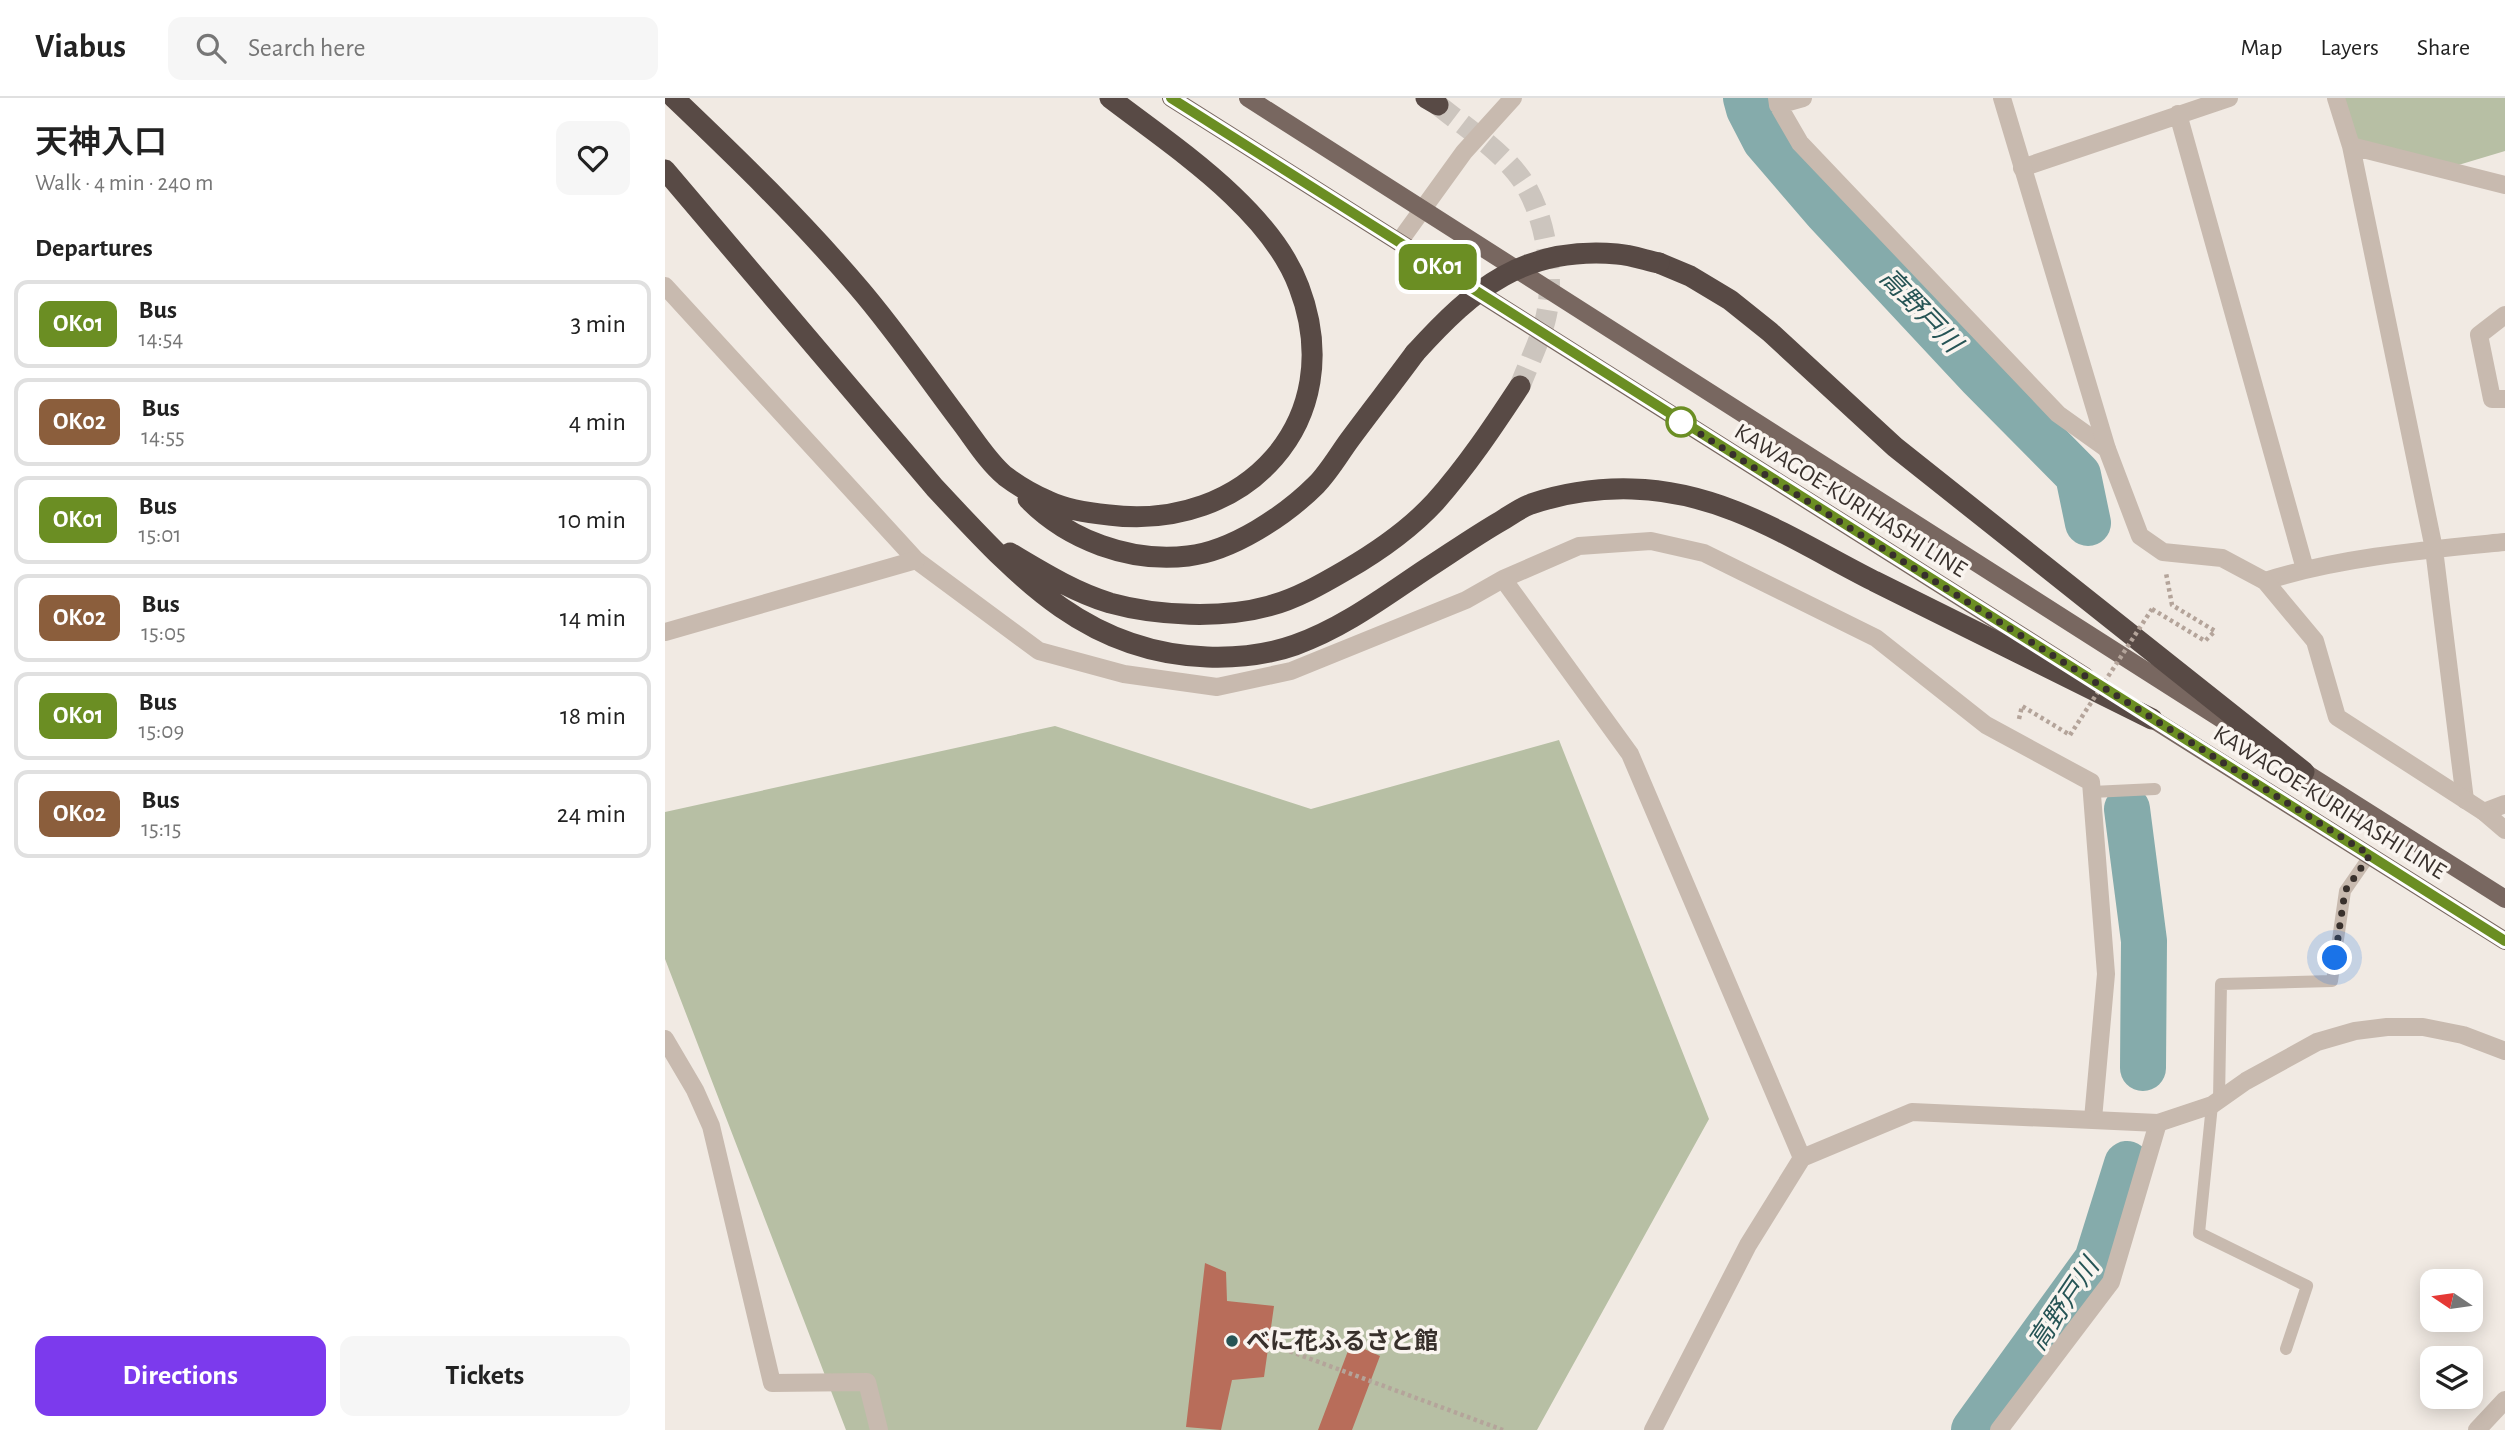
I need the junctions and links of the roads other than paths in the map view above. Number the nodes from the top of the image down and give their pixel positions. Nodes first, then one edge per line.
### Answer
1 (674, 98) edge
2 (1110, 98) edge
3 (1171, 98) edge
4 (1248, 98) edge
5 (1513, 98) edge
6 (1803, 98) edge
7 (2002, 98) edge
8 (2229, 98) edge
9 (2336, 98) edge
10 (1777, 101) edge
11 (2178, 114) junction
12 (2351, 146) junction
13 (2022, 168) junction
14 (665, 170) edge
15 (665, 184) edge
16 (2505, 185) edge
17 (687, 195) junction
18 (1424, 208) junction
19 (1399, 243) junction
20 (665, 286) edge
21 (2505, 315) edge
22 (1520, 386) tunnel mouth
23 (2505, 399) edge
24 (2107, 449) junction
25 (1004, 475) junction
26 (980, 535) junction
27 (2505, 542) edge
28 (2434, 550) junction
29 (916, 560) junction
30 (2305, 569) junction
31 (1503, 579) junction
32 (2265, 581) junction
33 (665, 632) edge
34 (2152, 719) junction
35 (2304, 772) junction
36 (2155, 789) dead end
37 (2092, 792) junction
38 (2465, 800) junction
39 (2505, 804) edge
40 (2484, 812) junction
41 (2505, 830) edge
42 (2370, 855) junction
43 (2505, 899) edge
44 (2505, 942) edge
45 (665, 1039) edge
46 (2505, 1051) edge
47 (2216, 1102) junction
48 (2093, 1119) junction
49 (2158, 1123) junction
50 (1802, 1158) junction
51 (2286, 1349) dead end
52 (2505, 1400) edge
53 (879, 1430) edge
54 (1653, 1430) edge
55 (1999, 1430) edge
56 (2477, 1430) edge

1 - 25 highway
2 - 25 highway
3 - 19 main road, KAWAGOE-KURIHASHI LINE
4 - 18 main road, KAWAGOE-KURIHASHI LINE
5 - 18 street
6 - 10 street
7 - 13 street
8 - 11 street
9 - 12 street
10 - 24 street
11 - 13 street
11 - 30 street
12 - 16 street
12 - 28 street
13 - 24 street
14 - 17 highway
15 - 17 highway
17 - 26 highway
18 - 19 street
18 - 35 main road, KAWAGOE-KURIHASHI LINE
19 - 34 main road, KAWAGOE-KURIHASHI LINE
20 - 29 street
21 - 23 street
22 - 26 highway
24 - 32 street
25 - 35 highway, bridge
26 - 34 highway
27 - 28 street
28 - 30 street
28 - 38 street
29 - 31 street
29 - 33 street
30 - 32 street
31 - 37 street
31 - 50 street
32 - 38 street
34 - 42 main road, KAWAGOE-KURIHASHI LINE
35 - 43 main road, KAWAGOE-KURIHASHI LINE
36 - 37 lane
37 - 48 street
38 - 40 street
39 - 40 street
40 - 41 street
42 - 44 main road, KAWAGOE-KURIHASHI LINE
42 - 47 lane
45 - 53 street
46 - 47 street
47 - 49 street
47 - 51 lane
48 - 49 street
48 - 50 street
49 - 55 street
50 - 54 street
52 - 56 street

